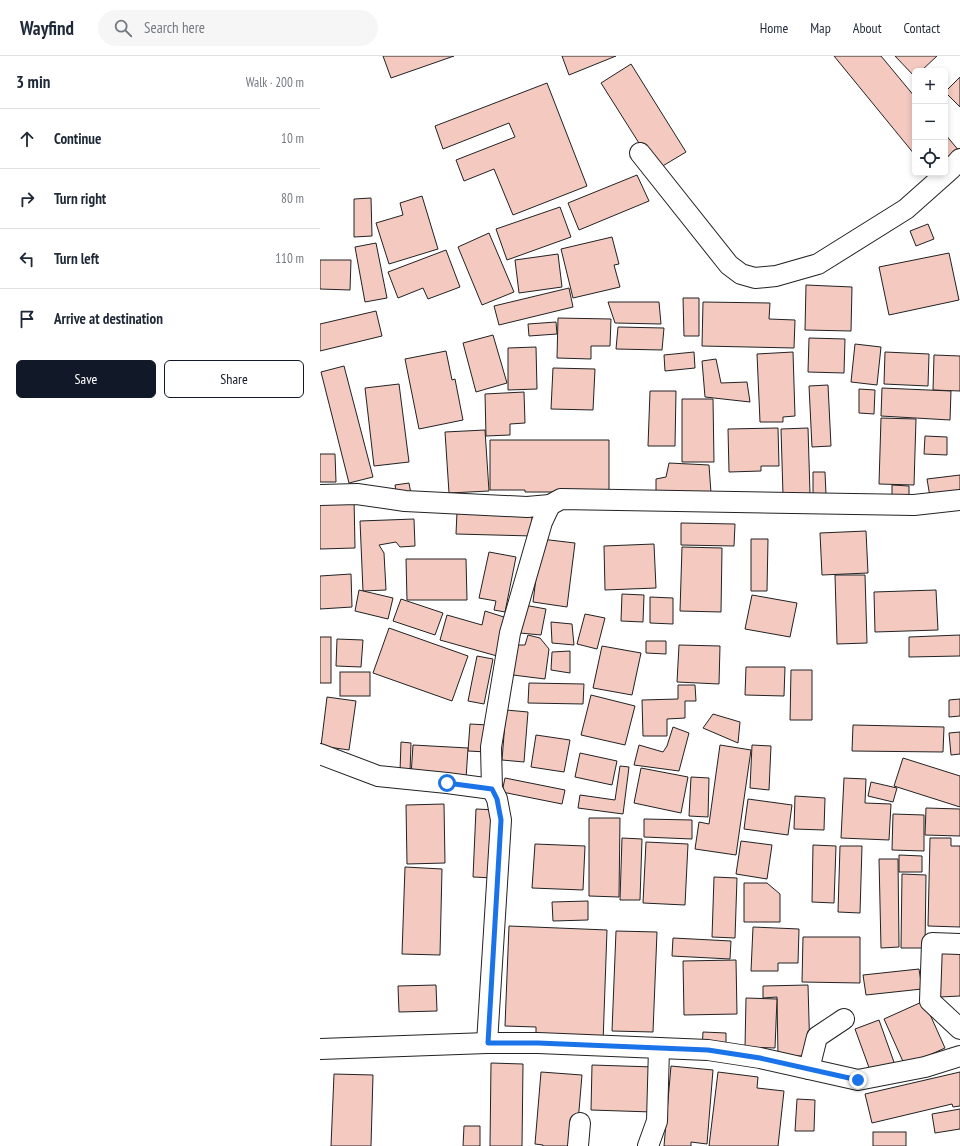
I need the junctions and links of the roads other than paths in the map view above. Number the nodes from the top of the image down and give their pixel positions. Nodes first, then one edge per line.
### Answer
1 (640, 153) dead end
2 (960, 159) edge
3 (320, 495) edge
4 (960, 500) edge
5 (550, 505) junction
6 (320, 754) edge
7 (492, 789) junction
8 (960, 944) edge
9 (844, 1019) dead end
10 (960, 1029) edge
11 (488, 1043) junction
12 (659, 1048) junction
13 (320, 1049) edge
14 (960, 1056) edge
15 (809, 1069) junction
16 (580, 1123) dead end
17 (578, 1146) edge
18 (648, 1146) edge

1 - 2 street
3 - 5 street
4 - 5 street
5 - 7 street
6 - 7 street
7 - 11 street
8 - 10 street
9 - 15 street
11 - 12 street
11 - 13 street
12 - 15 street
12 - 18 street
14 - 15 street
16 - 17 street

